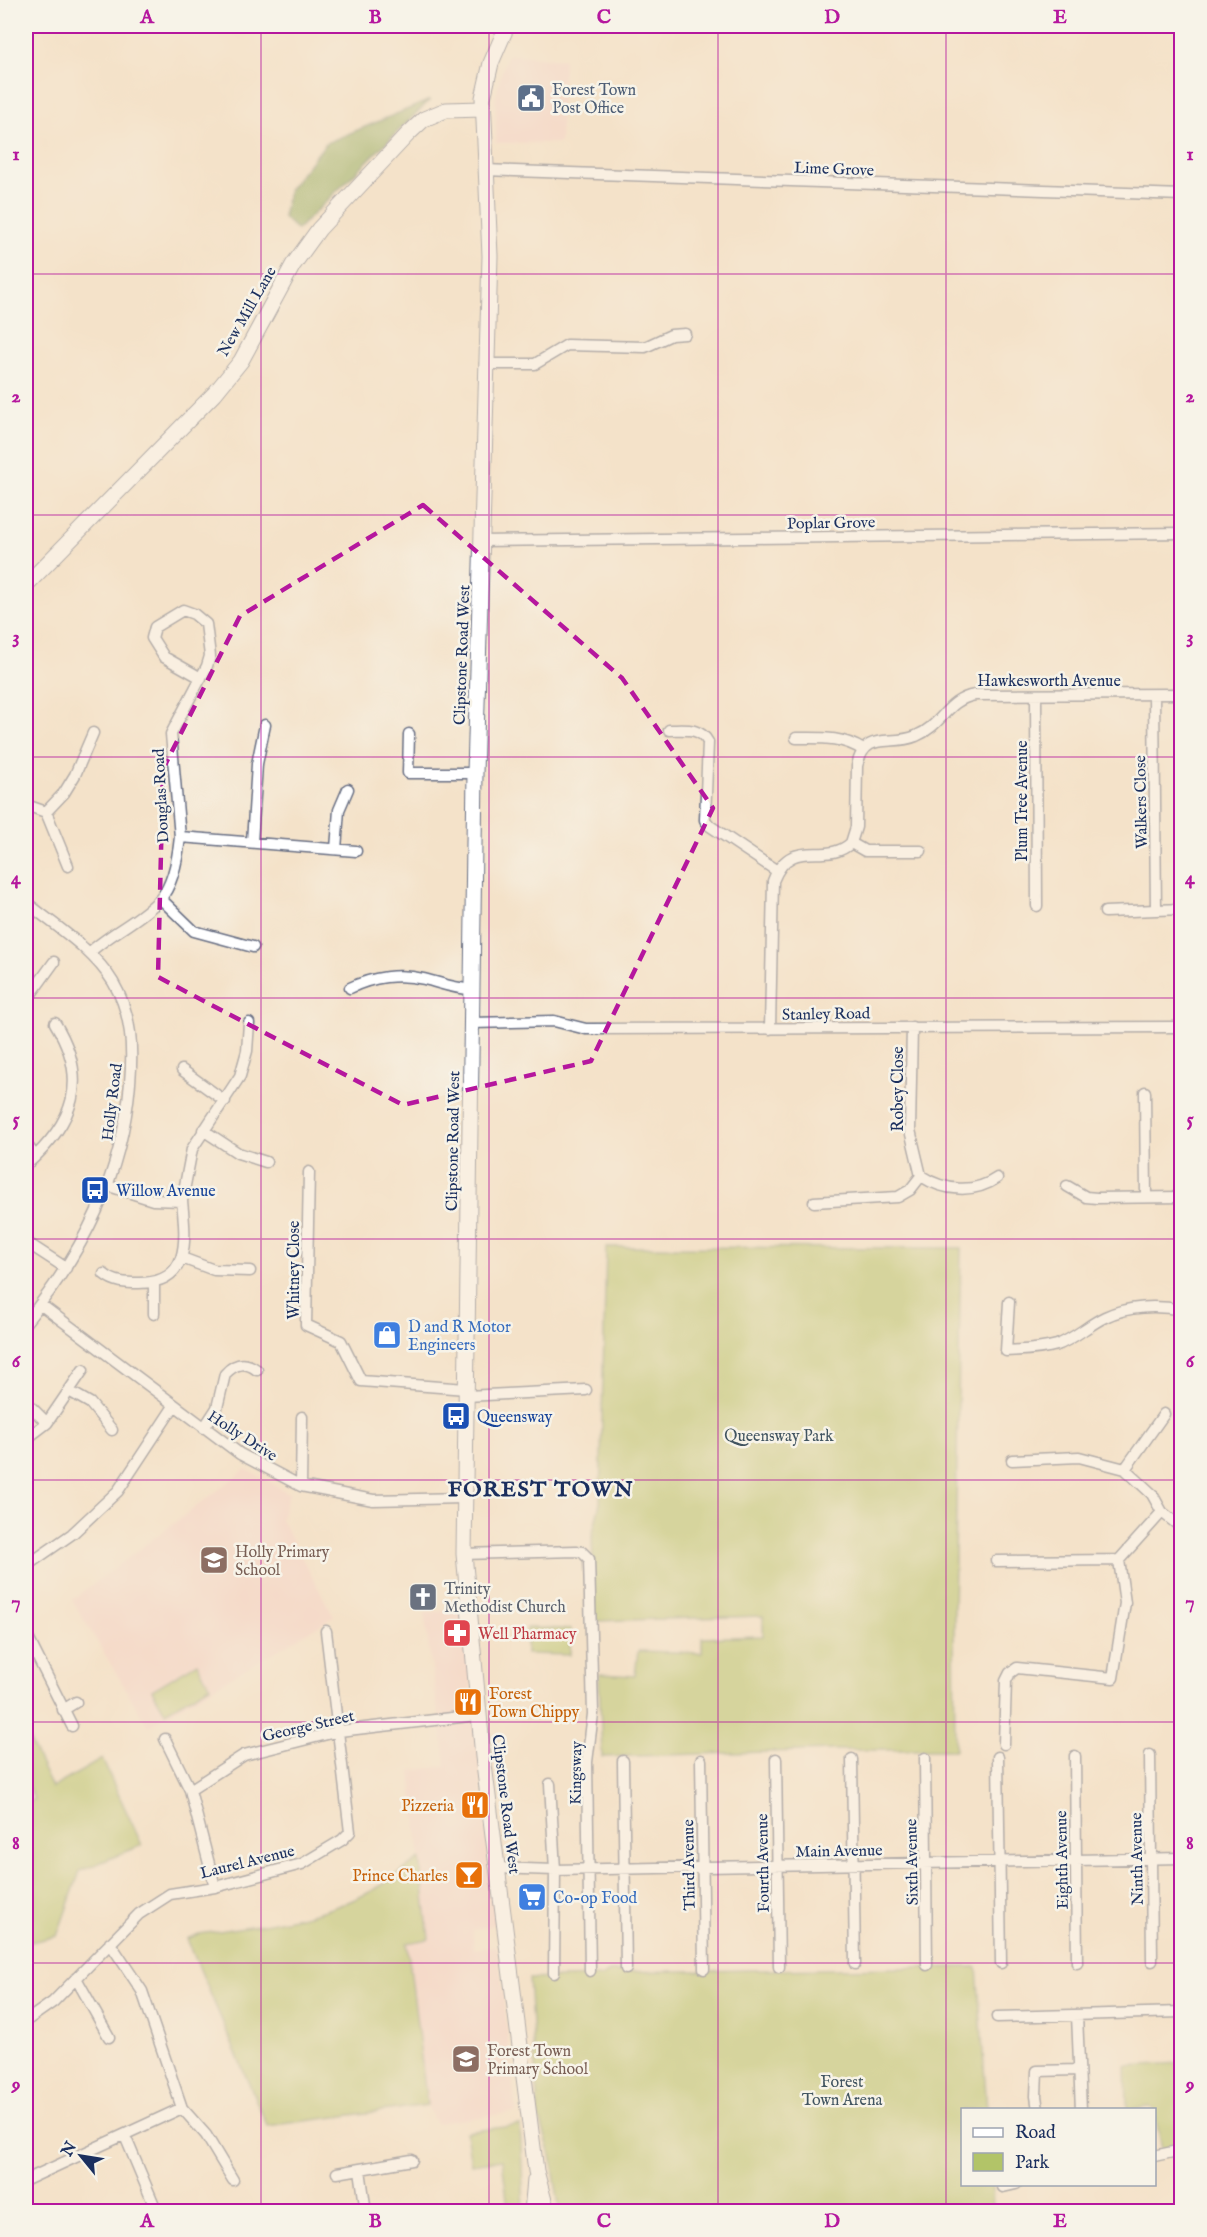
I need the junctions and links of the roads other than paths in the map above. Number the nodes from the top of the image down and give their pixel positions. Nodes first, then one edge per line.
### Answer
1 (507, 26) edge
2 (483, 109) junction
3 (485, 170) junction
4 (1182, 195) edge
5 (685, 334) dead end
6 (485, 364) junction
7 (1182, 533) edge
8 (482, 541) junction
9 (26, 585) edge
10 (201, 678) junction
11 (1182, 694) edge
12 (1154, 695) junction
13 (1036, 696) junction
14 (265, 725) dead end
15 (669, 729) dead end
16 (93, 733) dead end
17 (409, 734) dead end
18 (796, 738) dead end
19 (863, 750) junction
20 (475, 773) junction
21 (348, 789) dead end
22 (26, 805) edge
23 (46, 812) junction
24 (180, 837) junction
25 (252, 842) junction
26 (851, 843) junction
27 (336, 849) junction
28 (356, 851) dead end
29 (921, 851) dead end
30 (68, 866) dead end
31 (777, 871) junction
32 (161, 898) junction
33 (26, 902) edge
34 (1037, 906) dead end
35 (1182, 909) edge
36 (1156, 910) junction
37 (1105, 912) dead end
38 (253, 947) dead end
39 (89, 953) junction
40 (54, 962) dead end
41 (350, 988) dead end
42 (471, 989) junction
43 (26, 992) edge
44 (55, 1023) dead end
45 (249, 1023) dead end
46 (471, 1023) junction
47 (912, 1027) junction
48 (1182, 1027) edge
49 (770, 1029) junction
50 (182, 1070) dead end
51 (1145, 1092) dead end
52 (225, 1101) junction
53 (203, 1130) junction
54 (26, 1144) edge
55 (35, 1156) junction
56 (266, 1162) dead end
57 (26, 1165) edge
58 (309, 1172) dead end
59 (921, 1176) junction
60 (997, 1178) dead end
61 (109, 1186) junction
62 (1067, 1186) dead end
63 (1146, 1196) junction
64 (1182, 1197) edge
65 (182, 1201) junction
66 (814, 1202) dead end
67 (26, 1242) edge
68 (182, 1258) junction
69 (66, 1268) junction
70 (250, 1271) dead end
71 (104, 1274) dead end
72 (154, 1283) junction
73 (1009, 1302) dead end
74 (40, 1304) junction
75 (1182, 1310) edge
76 (154, 1314) dead end
77 (26, 1322) edge
78 (83, 1370) dead end
79 (257, 1370) dead end
80 (586, 1390) dead end
81 (69, 1391) junction
82 (466, 1393) junction
83 (26, 1402) edge
84 (174, 1407) junction
85 (1164, 1414) dead end
86 (302, 1417) dead end
87 (47, 1423) junction
88 (204, 1428) junction
89 (112, 1430) dead end
90 (26, 1439) edge
91 (1012, 1460) dead end
92 (1125, 1469) junction
93 (301, 1486) junction
94 (464, 1498) junction
95 (1162, 1512) junction
96 (1182, 1528) edge
97 (464, 1554) junction
98 (1119, 1560) junction
99 (996, 1561) dead end
100 (26, 1566) edge
101 (326, 1631) dead end
102 (26, 1634) edge
103 (76, 1702) dead end
104 (63, 1710) junction
105 (478, 1715) junction
106 (72, 1726) dead end
107 (339, 1731) junction
108 (165, 1739) dead end
109 (1004, 1744) dead end
110 (1150, 1755) dead end
111 (1075, 1756) dead end
112 (998, 1757) dead end
113 (925, 1758) dead end
114 (776, 1759) dead end
115 (852, 1759) dead end
116 (700, 1760) dead end
117 (623, 1761) dead end
118 (550, 1784) dead end
119 (190, 1790) junction
120 (1182, 1858) edge
121 (1151, 1859) junction
122 (1077, 1860) junction
123 (1000, 1862) junction
124 (926, 1863) junction
125 (853, 1864) junction
126 (777, 1866) junction
127 (703, 1867) junction
128 (497, 1868) junction
129 (591, 1869) junction
130 (625, 1869) junction
131 (555, 1870) junction
132 (215, 1887) junction
133 (110, 1943) junction
134 (1152, 1961) dead end
135 (1002, 1963) dead end
136 (1077, 1963) dead end
137 (855, 1964) dead end
138 (927, 1965) dead end
139 (779, 1967) dead end
140 (704, 1969) dead end
141 (626, 1970) dead end
142 (590, 1971) dead end
143 (554, 1973) dead end
144 (76, 1978) junction
145 (1182, 2012) edge
146 (1077, 2015) junction
147 (997, 2017) dead end
148 (26, 2021) edge
149 (108, 2037) dead end
150 (1078, 2070) junction
151 (182, 2108) junction
152 (1038, 2108) edge
153 (1081, 2108) edge
154 (125, 2136) junction
155 (1182, 2150) edge
156 (1156, 2156) edge
157 (412, 2160) dead end
158 (360, 2170) junction
159 (536, 2171) junction
160 (337, 2172) dead end
161 (26, 2180) edge
162 (233, 2180) dead end
163 (1007, 2186) edge
164 (1003, 2187) dead end
165 (157, 2211) edge
166 (366, 2211) edge
167 (532, 2211) edge
168 (547, 2211) edge

1 - 2 main road, Clipstone Road West
2 - 3 main road, Clipstone Road West
2 - 9 main road, New Mill Lane
3 - 4 street, Lime Grove
3 - 6 main road, Clipstone Road West
5 - 6 street
6 - 8 main road, Clipstone Road West
7 - 8 street, Poplar Grove
8 - 20 main road, Clipstone Road West
10 - 10 street, Douglas Road
10 - 24 street, Douglas Road
11 - 12 street, Hawkesworth Avenue
12 - 13 street, Hawkesworth Avenue
12 - 36 street, Walkers Close
13 - 19 street, Hawkesworth Avenue
13 - 34 street, Plum Tree Avenue
14 - 25 street
15 - 31 street
16 - 23 street
17 - 20 street
18 - 19 street
19 - 26 street
20 - 42 main road, Clipstone Road West
21 - 27 street
22 - 23 street
23 - 30 street
24 - 25 street
24 - 32 street, Douglas Road
25 - 27 street
26 - 29 street
26 - 31 street
27 - 28 street
31 - 49 street
32 - 38 street
32 - 39 street
33 - 39 street, Holly Road
35 - 36 street
36 - 37 street
39 - 61 street, Holly Road
40 - 43 street
41 - 42 street
42 - 46 main road, Clipstone Road West
44 - 55 street
45 - 52 street
46 - 49 street, Stanley Road
46 - 82 main road, Clipstone Road West
47 - 48 street, Stanley Road
47 - 49 street, Stanley Road
47 - 59 street, Robey Close
50 - 52 street
51 - 63 street
52 - 53 street
53 - 56 street
53 - 65 street
54 - 55 street
55 - 57 street
58 - 82 street, Whitney Close
59 - 60 street
59 - 66 street
61 - 65 street
61 - 69 street, Holly Road
62 - 63 street
63 - 64 street
65 - 68 street
67 - 69 street
68 - 70 street
68 - 72 street
69 - 74 street, Holly Road
71 - 72 street
72 - 76 street
73 - 75 street
74 - 77 street, Holly Road
74 - 84 street, Holly Drive
78 - 81 street
79 - 88 street
80 - 82 street
81 - 87 street
81 - 89 street
82 - 94 main road, Clipstone Road West
83 - 87 street
84 - 88 street, Holly Drive
84 - 100 street
85 - 92 street
86 - 93 street
87 - 90 street
88 - 93 street, Holly Drive
91 - 92 street
92 - 95 street
93 - 94 street, Holly Drive
94 - 97 main road, Clipstone Road West
95 - 96 street
95 - 98 street
97 - 105 main road, Clipstone Road West
97 - 129 street, Kingsway
98 - 99 street
98 - 109 street
101 - 107 street, Laurel Avenue
102 - 104 street
103 - 104 street
104 - 106 street
105 - 107 street, George Street
105 - 128 main road, Clipstone Road West
107 - 119 street, George Street
107 - 132 street, Laurel Avenue
108 - 119 street
110 - 121 street, Ninth Avenue
111 - 122 street, Eighth Avenue
112 - 123 street
113 - 124 street, Sixth Avenue
114 - 126 street, Fourth Avenue
115 - 125 street
116 - 127 street, Third Avenue
117 - 130 street
118 - 131 street
119 - 132 street
120 - 121 street, Main Avenue
121 - 122 street, Main Avenue
121 - 134 street, Ninth Avenue
122 - 123 street, Main Avenue
122 - 136 street, Eighth Avenue
123 - 124 street, Main Avenue
123 - 135 street
124 - 125 street, Main Avenue
124 - 138 street, Sixth Avenue
125 - 126 street, Main Avenue
125 - 137 street
126 - 127 street, Main Avenue
126 - 139 street, Fourth Avenue
127 - 130 street, Main Avenue
127 - 140 street, Third Avenue
128 - 131 street, Main Avenue
128 - 159 main road, Clipstone Road West
129 - 130 street, Main Avenue
129 - 131 street, Main Avenue
129 - 142 street, Kingsway
130 - 141 street
131 - 143 street
132 - 133 street, Laurel Avenue
133 - 144 street, Laurel Avenue
133 - 151 street
144 - 148 street, Laurel Avenue
144 - 149 street
145 - 146 street
146 - 147 street
146 - 150 street
150 - 152 street
150 - 153 street
151 - 154 street
151 - 162 street
154 - 161 street
154 - 165 street
155 - 156 street
157 - 158 street
158 - 160 street
158 - 166 street
159 - 167 main road, Clipstone Road West
159 - 168 main road, Clipstone Road West
163 - 164 street

